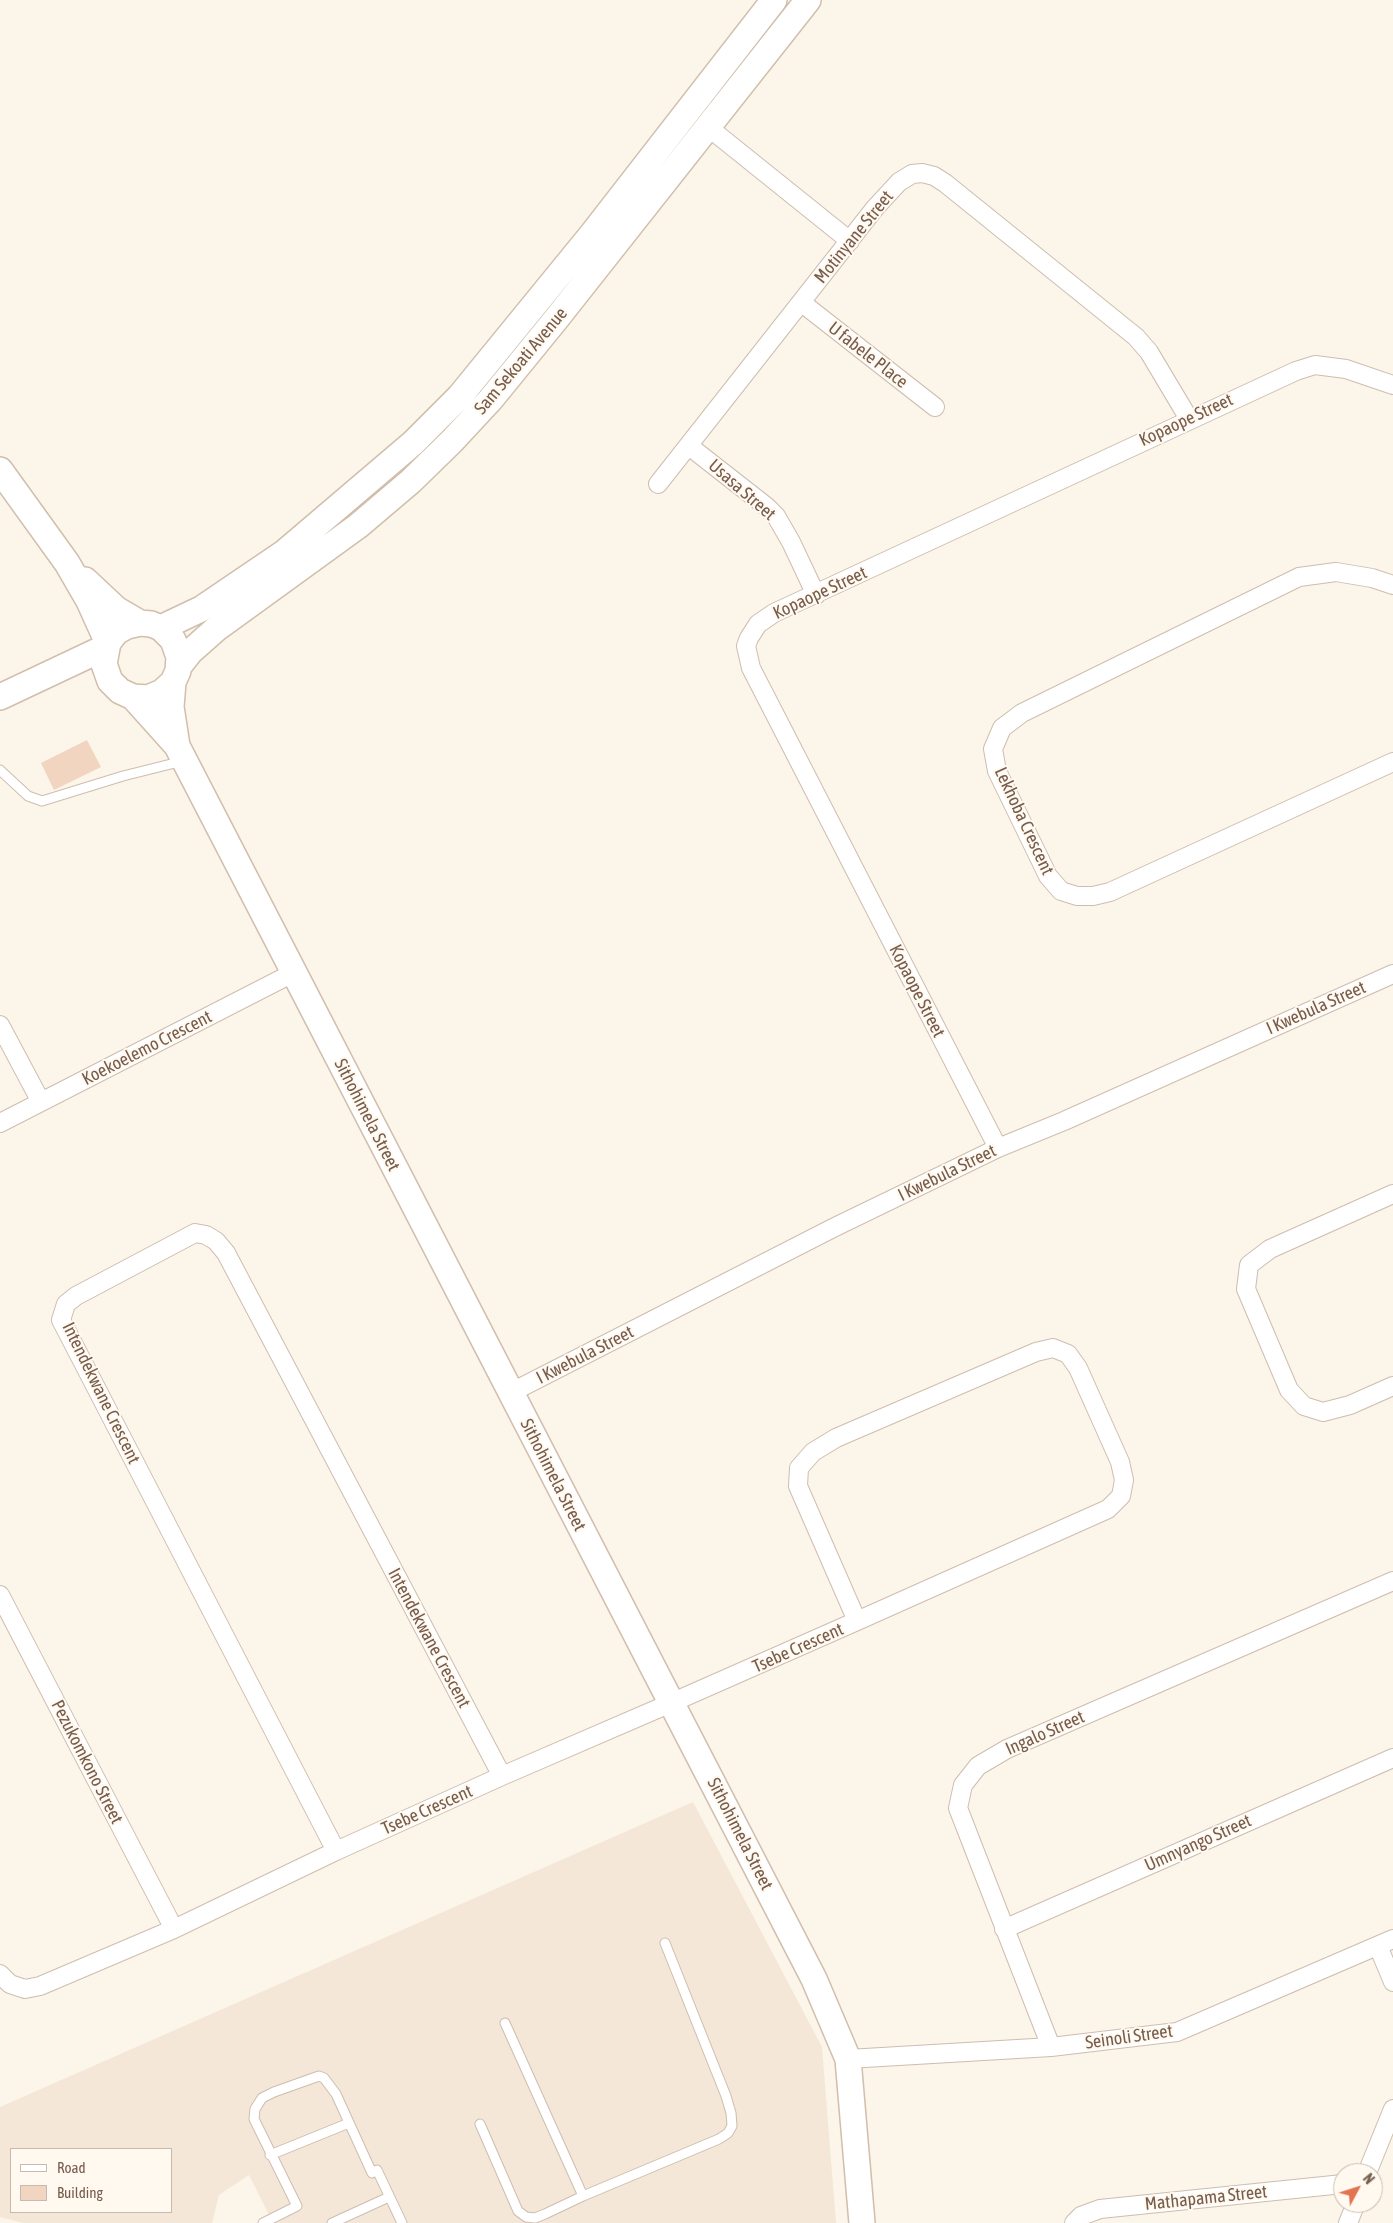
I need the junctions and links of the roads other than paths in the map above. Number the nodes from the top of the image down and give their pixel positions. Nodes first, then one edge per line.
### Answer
1 (774, 0) edge
2 (808, 0) edge
3 (708, 127) junction
4 (850, 241) junction
5 (802, 304) junction
6 (1393, 386) edge
7 (935, 406) dead end
8 (1189, 419) junction
9 (689, 446) junction
10 (0, 470) edge
11 (658, 484) dead end
12 (67, 563) junction
13 (1393, 585) edge
14 (816, 595) junction
15 (150, 625) junction
16 (107, 645) junction
17 (58, 672) junction
18 (176, 674) junction
19 (110, 681) junction
20 (0, 697) edge
21 (132, 697) junction
22 (181, 753) junction
23 (1393, 762) edge
24 (0, 770) edge
25 (294, 973) junction
26 (1393, 974) edge
27 (0, 1025) edge
28 (41, 1102) junction
29 (0, 1123) edge
30 (998, 1148) junction
31 (1393, 1194) edge
32 (1393, 1386) edge
33 (510, 1393) junction
34 (1393, 1581) edge
35 (0, 1595) edge
36 (857, 1621) junction
37 (671, 1704) junction
38 (1393, 1758) edge
39 (502, 1776) junction
40 (336, 1851) junction
41 (174, 1929) junction
42 (1004, 1929) junction
43 (1386, 1942) edge
44 (665, 1943) dead end
45 (0, 1974) edge
46 (1393, 1982) edge
47 (505, 2023) dead end
48 (1050, 2047) junction
49 (848, 2059) junction
50 (1393, 2109) edge
51 (350, 2123) junction
52 (480, 2124) dead end
53 (270, 2155) junction
54 (1371, 2163) edge
55 (1333, 2185) edge
56 (390, 2196) junction
57 (583, 2196) junction
58 (262, 2223) edge
59 (332, 2223) edge
60 (402, 2223) edge
61 (862, 2223) edge
62 (1074, 2223) edge

1 - 15 street, Sam Sekoati Avenue
2 - 3 street, Sam Sekoati Avenue
3 - 4 street
3 - 18 street, Sam Sekoati Avenue
4 - 5 street, Motinyane Street
4 - 8 street, Motinyane Street
5 - 7 street, U fabele Place
5 - 9 street, Motinyane Street
6 - 8 street, Kopaope Street
8 - 14 street, Kopaope Street
9 - 11 street, Motinyane Street
9 - 14 street, Usasa Street
10 - 12 street
12 - 15 street
12 - 16 street
13 - 23 street, Lekhoba Crescent
14 - 30 street, Kopaope Street
15 - 16 street
15 - 18 street
16 - 17 street
16 - 19 street
17 - 19 street
17 - 20 street
18 - 21 street
18 - 22 street, Sithohimela Street
19 - 21 street
21 - 22 street, Sithohimela Street
22 - 24 lane
22 - 25 street, Sithohimela Street
25 - 28 street, Koekoelemo Crescent
25 - 33 street, Sithohimela Street
26 - 30 street, I Kwebula Street
27 - 28 street
28 - 29 street, Koekoelemo Crescent
30 - 33 street, I Kwebula Street
31 - 32 street
33 - 37 street, Sithohimela Street
34 - 42 street, Ingalo Street
35 - 41 street, Pezukomkono Street
36 - 36 street, Tsebe Crescent
36 - 37 street, Tsebe Crescent
37 - 39 street, Tsebe Crescent
37 - 49 street, Sithohimela Street
38 - 42 street, Umnyango Street
39 - 40 street, Tsebe Crescent
39 - 40 street, Intendekwane Crescent
40 - 41 street, Tsebe Crescent
41 - 45 street, Tsebe Crescent
42 - 48 street, Ingalo Street
43 - 46 street
43 - 48 street, Seinoli Street
44 - 57 lane
47 - 57 lane
48 - 49 street, Seinoli Street
49 - 61 street, Sithohimela Street
50 - 54 street
51 - 53 lane
51 - 53 lane
51 - 56 lane
52 - 57 lane
53 - 58 lane
55 - 62 street, Mathapama Street
56 - 59 lane
56 - 60 lane

